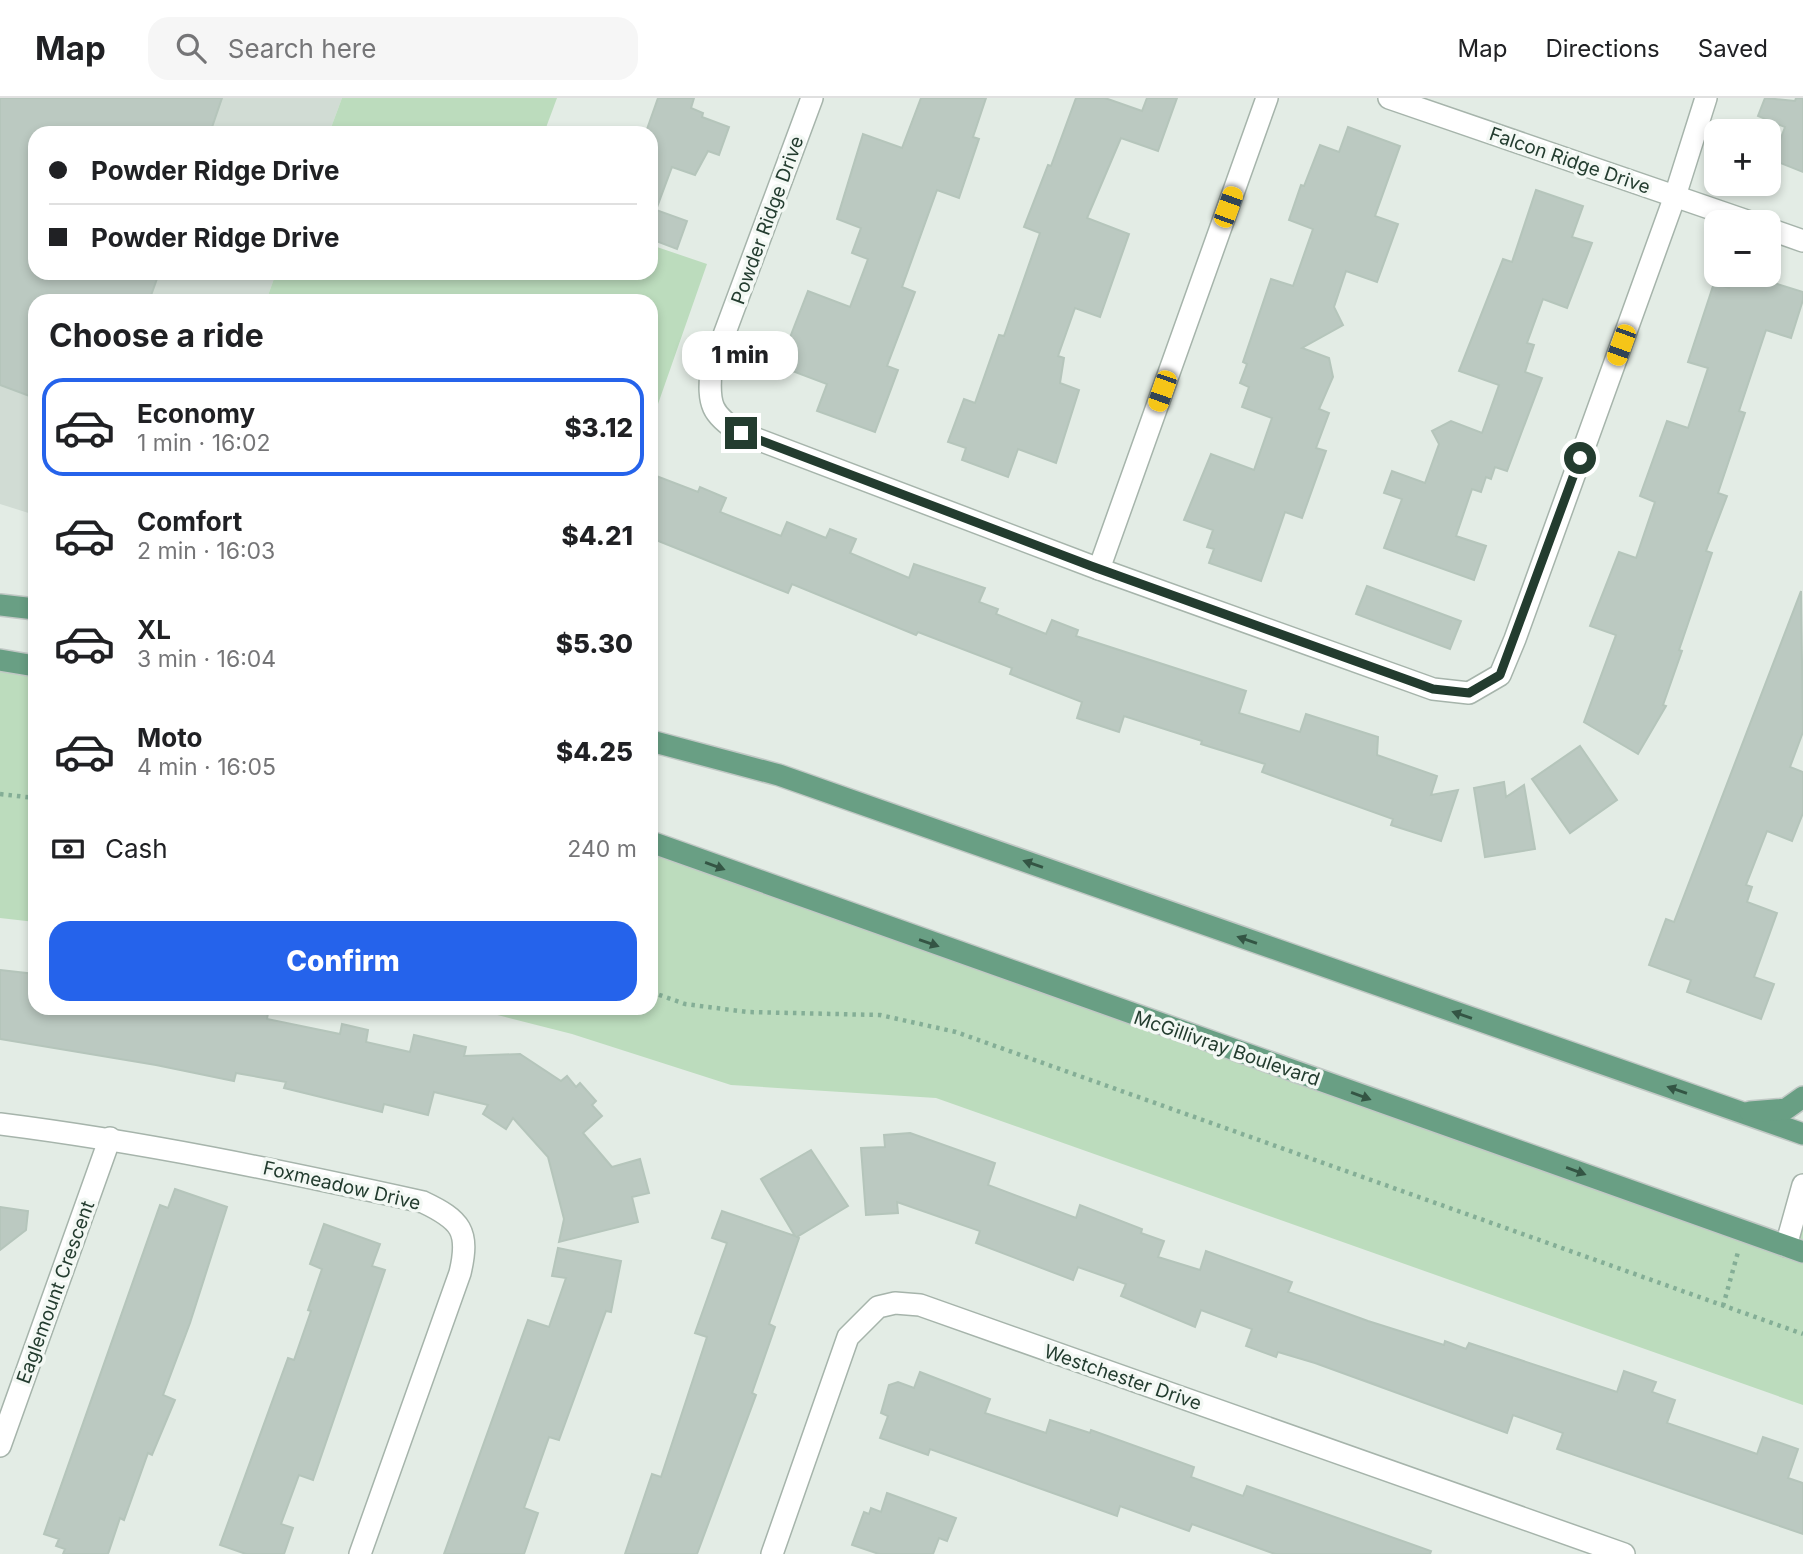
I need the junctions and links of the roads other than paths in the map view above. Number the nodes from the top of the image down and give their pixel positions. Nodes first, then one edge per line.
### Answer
1 (812, 98) edge
2 (1267, 98) edge
3 (1389, 98) edge
4 (1706, 98) edge
5 (1675, 196) junction
6 (1715, 210) edge
7 (1781, 233) edge
8 (1803, 241) edge
9 (1099, 569) junction
10 (0, 605) edge
11 (28, 608) edge
12 (0, 660) edge
13 (28, 665) edge
14 (658, 743) edge
15 (658, 844) edge
16 (1803, 1097) edge
17 (1741, 1113) junction
18 (0, 1124) edge
19 (1803, 1134) edge
20 (110, 1138) junction
21 (1803, 1185) edge
22 (1795, 1249) edge
23 (0, 1446) edge
24 (360, 1554) edge
25 (772, 1554) edge
26 (1624, 1554) edge

1 - 9 street, Powder Ridge Drive
2 - 9 street
3 - 5 street, Falcon Ridge Drive
4 - 5 street, Powder Ridge Drive
5 - 6 street, Falcon Ridge Drive
5 - 9 street, Powder Ridge Drive
7 - 8 street
10 - 11 main road
12 - 13 main road
17 -> 14 main road
15 -> 22 main road, McGillivray Boulevard
16 - 17 main road
17 - 19 main road
18 - 20 street, Foxmeadow Drive
20 - 23 street, Eaglemount Crescent
20 - 24 street, Foxmeadow Drive
21 - 22 street
25 - 26 street, Westchester Drive

